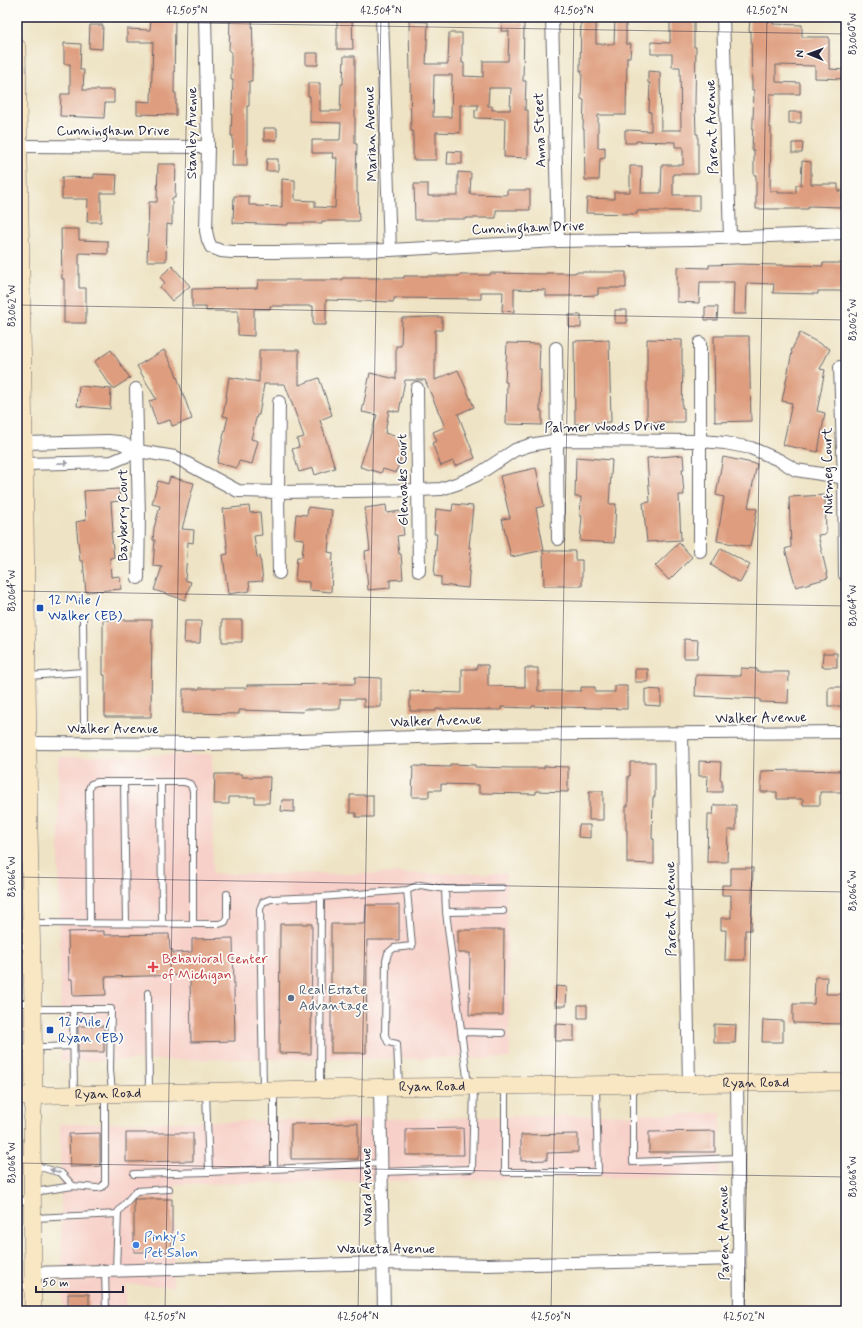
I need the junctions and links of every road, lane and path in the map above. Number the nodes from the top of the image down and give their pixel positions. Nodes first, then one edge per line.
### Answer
1 (205, 17) edge
2 (382, 17) edge
3 (552, 17) edge
4 (723, 17) edge
5 (17, 47) edge
6 (18, 146) junction
7 (208, 147) junction
8 (18, 180) edge
9 (846, 233) edge
10 (730, 237) junction
11 (558, 241) junction
12 (211, 248) joint
13 (390, 250) junction
14 (700, 343) dead end
15 (556, 348) dead end
16 (840, 367) dead end
17 (20, 371) edge
18 (417, 388) dead end
19 (136, 389) dead end
20 (279, 402) dead end
21 (558, 440) junction
22 (701, 441) junction
23 (24, 443) junction
24 (138, 451) junction
25 (24, 464) junction
26 (845, 478) edge
27 (419, 490) junction
28 (278, 492) junction
29 (558, 539) dead end
30 (700, 551) dead end
31 (419, 571) dead end
32 (279, 573) dead end
33 (845, 575) dead end
34 (138, 578) dead end
35 (83, 618) dead end
36 (22, 639) edge
37 (83, 672) junction
38 (27, 676) junction
39 (84, 722) dead end
40 (846, 732) edge
41 (682, 734) junction
42 (28, 744) junction
43 (124, 782) junction
44 (161, 782) junction
45 (502, 888) dead end
46 (445, 889) junction
47 (407, 890) junction
48 (227, 894) dead end
49 (320, 897) junction
50 (503, 911) dead end
51 (446, 912) junction
52 (31, 923) junction
53 (90, 923) junction
54 (126, 923) junction
55 (162, 924) junction
56 (193, 924) junction
57 (24, 946) edge
58 (148, 993) dead end
59 (28, 1005) edge
60 (73, 1008) junction
61 (462, 1032) junction
62 (502, 1033) dead end
63 (73, 1046) junction
64 (25, 1048) edge
65 (846, 1082) edge
66 (737, 1083) junction
67 (689, 1084) junction
68 (633, 1085) junction
69 (505, 1086) junction
70 (596, 1086) junction
71 (399, 1087) junction
72 (471, 1087) junction
73 (380, 1088) junction
74 (320, 1089) junction
75 (268, 1090) junction
76 (206, 1092) junction
77 (149, 1093) junction
78 (108, 1094) junction
79 (74, 1095) junction
80 (17, 1096) edge
81 (34, 1096) junction
82 (738, 1158) junction
83 (32, 1165) junction
84 (382, 1167) junction
85 (274, 1169) junction
86 (209, 1172) junction
87 (134, 1174) dead end
88 (72, 1186) junction
89 (169, 1189) dead end
90 (27, 1198) edge
91 (118, 1214) junction
92 (32, 1218) junction
93 (739, 1259) junction
94 (383, 1263) junction
95 (111, 1270) junction
96 (28, 1282) edge
97 (33, 1311) edge
98 (106, 1311) edge
99 (384, 1311) edge
100 (740, 1311) edge

1 - 7 street, Stanley Avenue
2 - 13 street, Marian Avenue
3 - 11 street, Anna Street
4 - 10 street, Parent Avenue
5 - 6 main road
6 - 7 street, Cunningham Drive
6 - 8 main road
7 - 12 street, Stanley Avenue
8 - 17 main road
9 - 10 street, Cunningham Drive
10 - 11 street, Cunningham Drive
11 - 13 street, Cunningham Drive
12 - 13 street, Cunningham Drive
14 - 22 street
15 - 21 street
16 - 26 street, Nutmeg Court
17 - 23 main road
18 - 27 street, Glenoaks Court
19 - 24 street, Bayberry Court
20 - 28 street
21 - 22 street, Palmer Woods Drive
21 - 27 street, Palmer Woods Drive
21 - 29 street
22 - 26 street, Palmer Woods Drive
22 - 30 street
23 - 24 street, Palmer Woods Drive
23 - 25 main road
25 -> 24 street
24 - 28 street, Palmer Woods Drive
24 - 34 street, Bayberry Court
25 - 36 main road
26 - 33 street, Nutmeg Court
27 - 28 street, Palmer Woods Drive
27 - 31 street, Glenoaks Court
28 - 32 street
35 - 37 lane
36 - 38 main road
37 - 38 lane
37 - 39 lane
38 - 42 main road
40 - 41 street, Walker Avenue
41 - 42 street, Walker Avenue
41 - 67 street, Parent Avenue
42 - 52 main road
43 - 44 lane
43 - 53 lane
43 - 54 lane
44 - 55 lane
44 - 56 lane
45 - 46 lane
46 - 47 lane
46 - 51 lane
47 - 49 lane
47 - 71 lane
48 - 56 lane
49 - 74 lane
49 - 75 lane
50 - 51 lane
51 - 61 lane
52 - 53 lane
52 - 57 main road
53 - 54 lane
54 - 55 lane
55 - 56 lane
57 - 59 main road
58 - 77 lane
59 - 60 lane
59 - 64 main road
60 - 63 lane
60 - 78 lane
61 - 62 lane
61 - 72 lane
63 - 64 lane
63 - 79 lane
64 - 81 main road
65 - 66 main road, Ryan Road
66 - 67 main road, Ryan Road
66 - 82 street, Parent Avenue
67 - 68 main road, Ryan Road
68 - 70 main road, Ryan Road
68 - 82 lane
69 - 70 main road, Ryan Road
69 - 70 lane
69 - 72 main road, Ryan Road
71 - 72 main road, Ryan Road
71 - 73 main road, Ryan Road
72 - 84 lane
73 - 74 main road, Ryan Road
73 - 84 street, Ward Avenue
74 - 75 main road, Ryan Road
75 - 76 main road, Ryan Road
75 - 85 lane
76 - 77 main road, Ryan Road
76 - 86 lane
77 - 78 main road, Ryan Road
78 - 79 main road, Ryan Road
78 - 88 lane
79 - 81 main road, Ryan Road
80 - 81 main road, Ryan Road
81 - 83 main road
82 - 93 street, Parent Avenue
88 -> 83 lane
83 - 90 main road
84 - 85 lane
84 - 94 street, Ward Avenue
85 - 86 lane
86 - 87 lane
88 - 90 lane
89 - 91 lane
90 - 92 main road
91 - 92 lane
91 - 95 lane
92 - 96 main road
93 - 94 street, Wauketa Avenue
93 - 100 street, Parent Avenue
94 - 95 street, Wauketa Avenue
94 - 99 street, Ward Avenue
95 - 96 street, Wauketa Avenue
95 - 98 lane
96 - 97 main road

